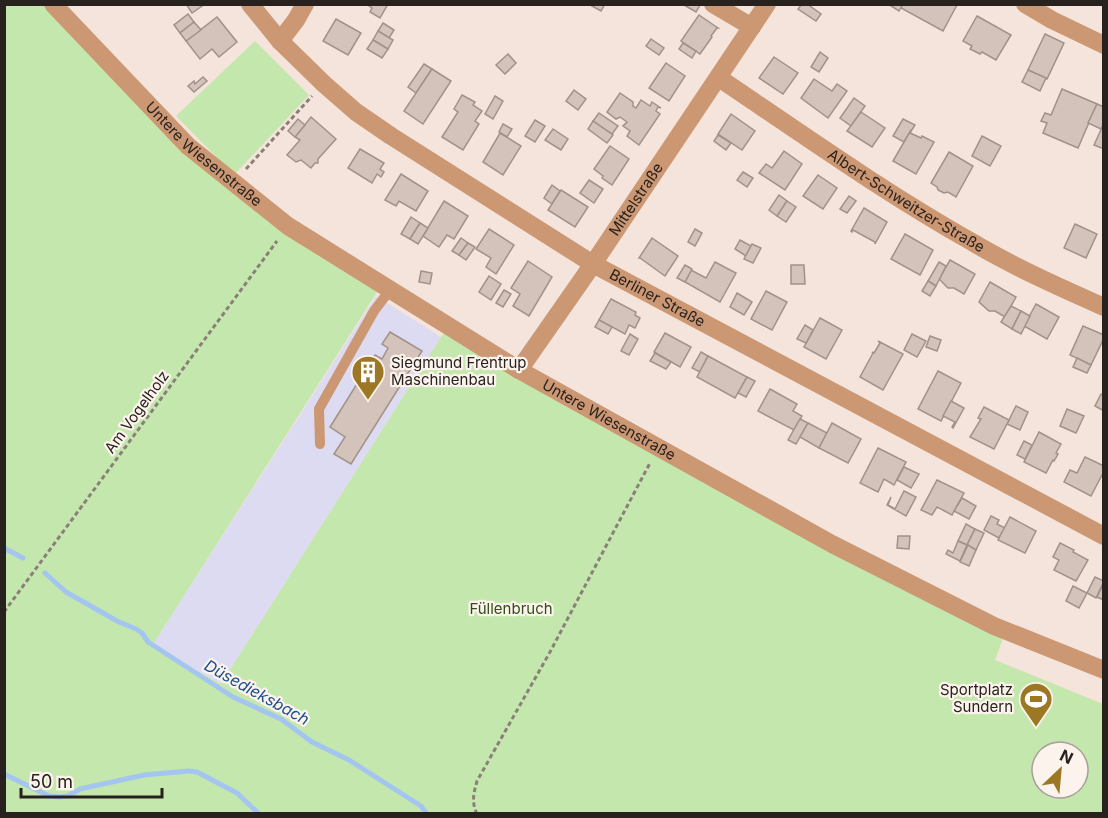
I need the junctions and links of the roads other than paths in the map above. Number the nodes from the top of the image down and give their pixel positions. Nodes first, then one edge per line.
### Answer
1 (53, 4) edge
2 (250, 4) edge
3 (305, 4) edge
4 (713, 4) edge
5 (767, 4) edge
6 (1025, 4) edge
7 (752, 27) junction
8 (280, 41) junction
9 (1104, 45) edge
10 (719, 78) junction
11 (593, 264) junction
12 (390, 290) junction
13 (1104, 307) edge
14 (519, 370) junction
15 (320, 444) dead end
16 (1104, 536) edge
17 (1104, 670) edge

1 - 12 street, Untere Wiesenstraße
2 - 8 street, Berliner Straße
3 - 8 street
4 - 7 street
5 - 7 street, Mittelstraße
6 - 9 street
7 - 10 street, Mittelstraße
8 - 11 street, Berliner Straße
10 - 11 street, Mittelstraße
10 - 13 street, Albert-Schweitzer-Straße
11 - 14 street, Mittelstraße
11 - 16 street, Berliner Straße
12 - 14 street, Untere Wiesenstraße
12 - 15 lane
14 - 17 street, Untere Wiesenstraße

